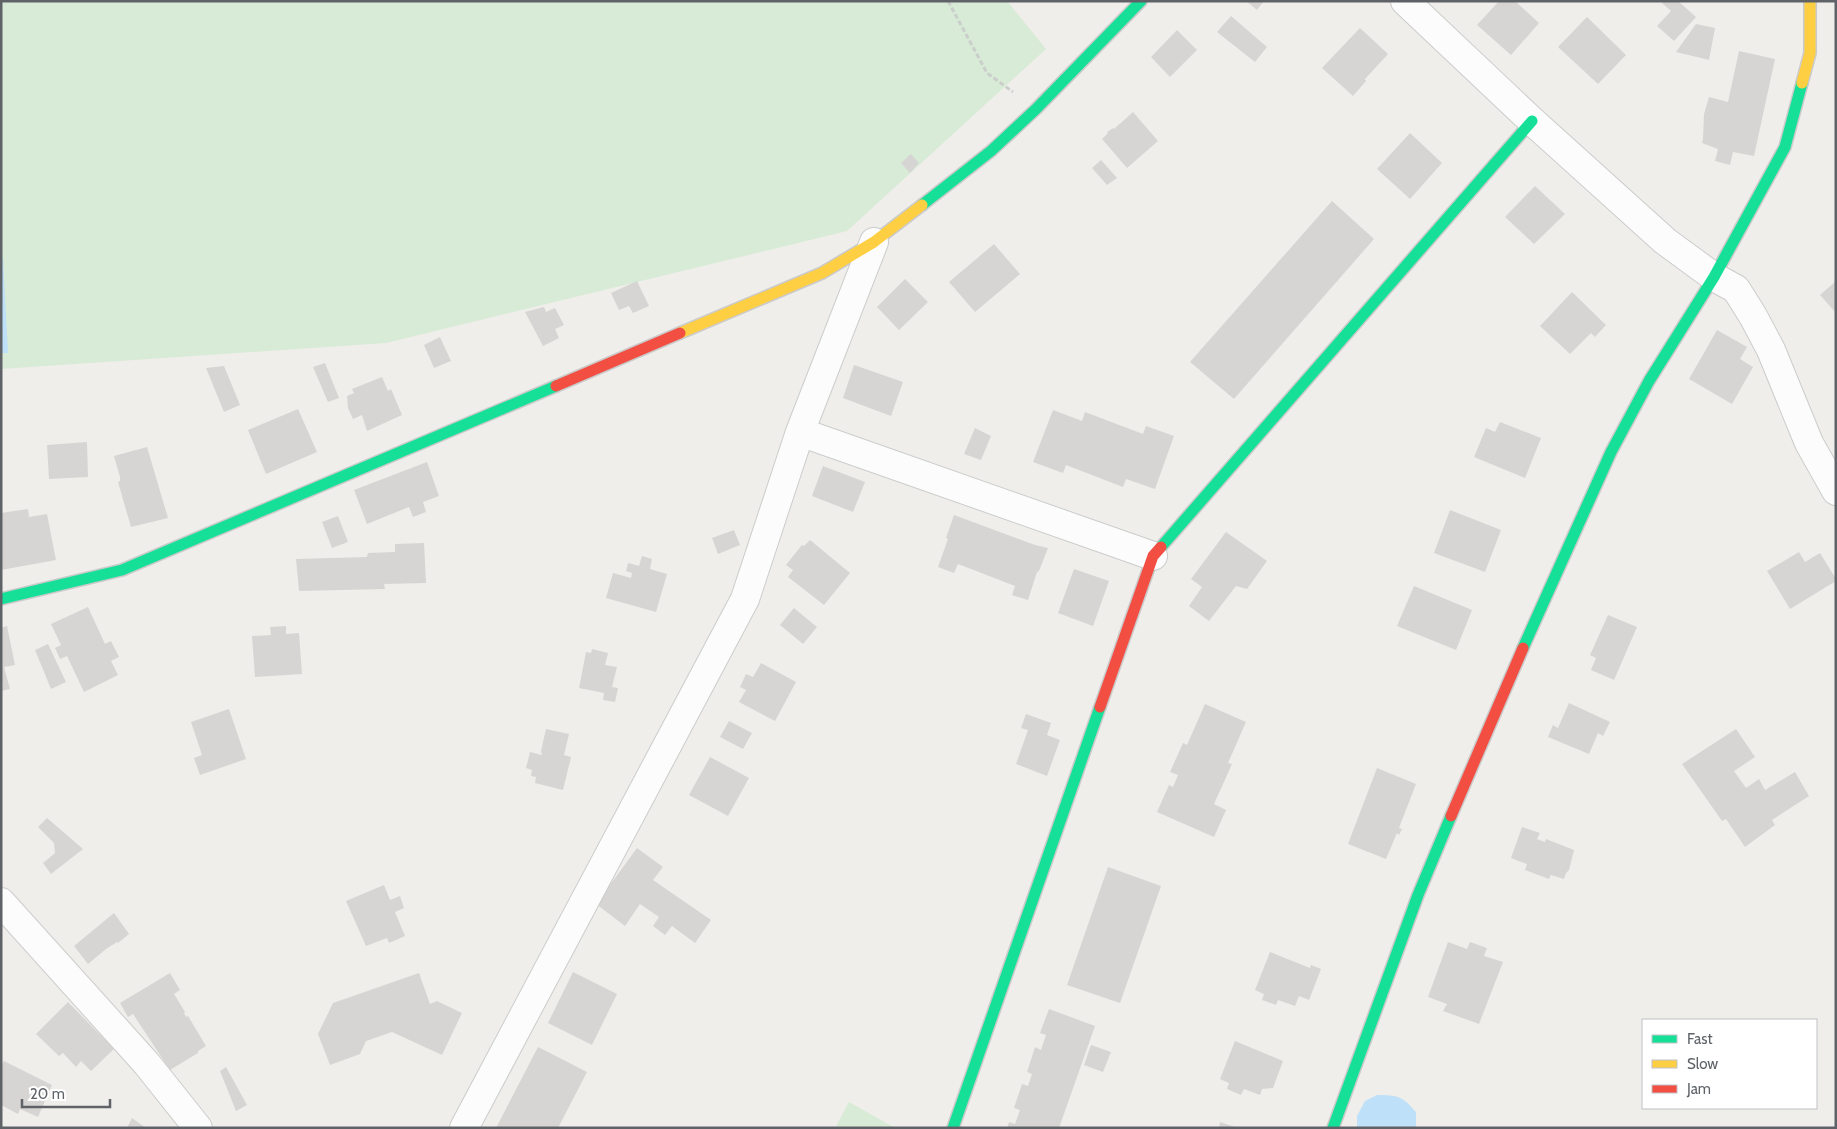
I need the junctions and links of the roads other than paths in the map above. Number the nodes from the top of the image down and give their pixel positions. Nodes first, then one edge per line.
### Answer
1 (1141, 1) edge
2 (1405, 1) edge
3 (1810, 1) edge
4 (1532, 121) junction
5 (874, 242) junction
6 (1714, 277) junction
7 (800, 432) junction
8 (1836, 492) edge
9 (1153, 556) junction
10 (1, 599) edge
11 (1, 902) edge
12 (198, 1128) edge
13 (464, 1128) edge
14 (953, 1128) edge
15 (1333, 1128) edge

1 - 5 street
2 - 4 street
3 - 6 street
4 - 6 street
4 - 9 street
5 - 7 street
5 - 10 street
6 - 8 street
6 - 15 street
7 - 9 street
7 - 13 street
9 - 14 street
11 - 12 street

